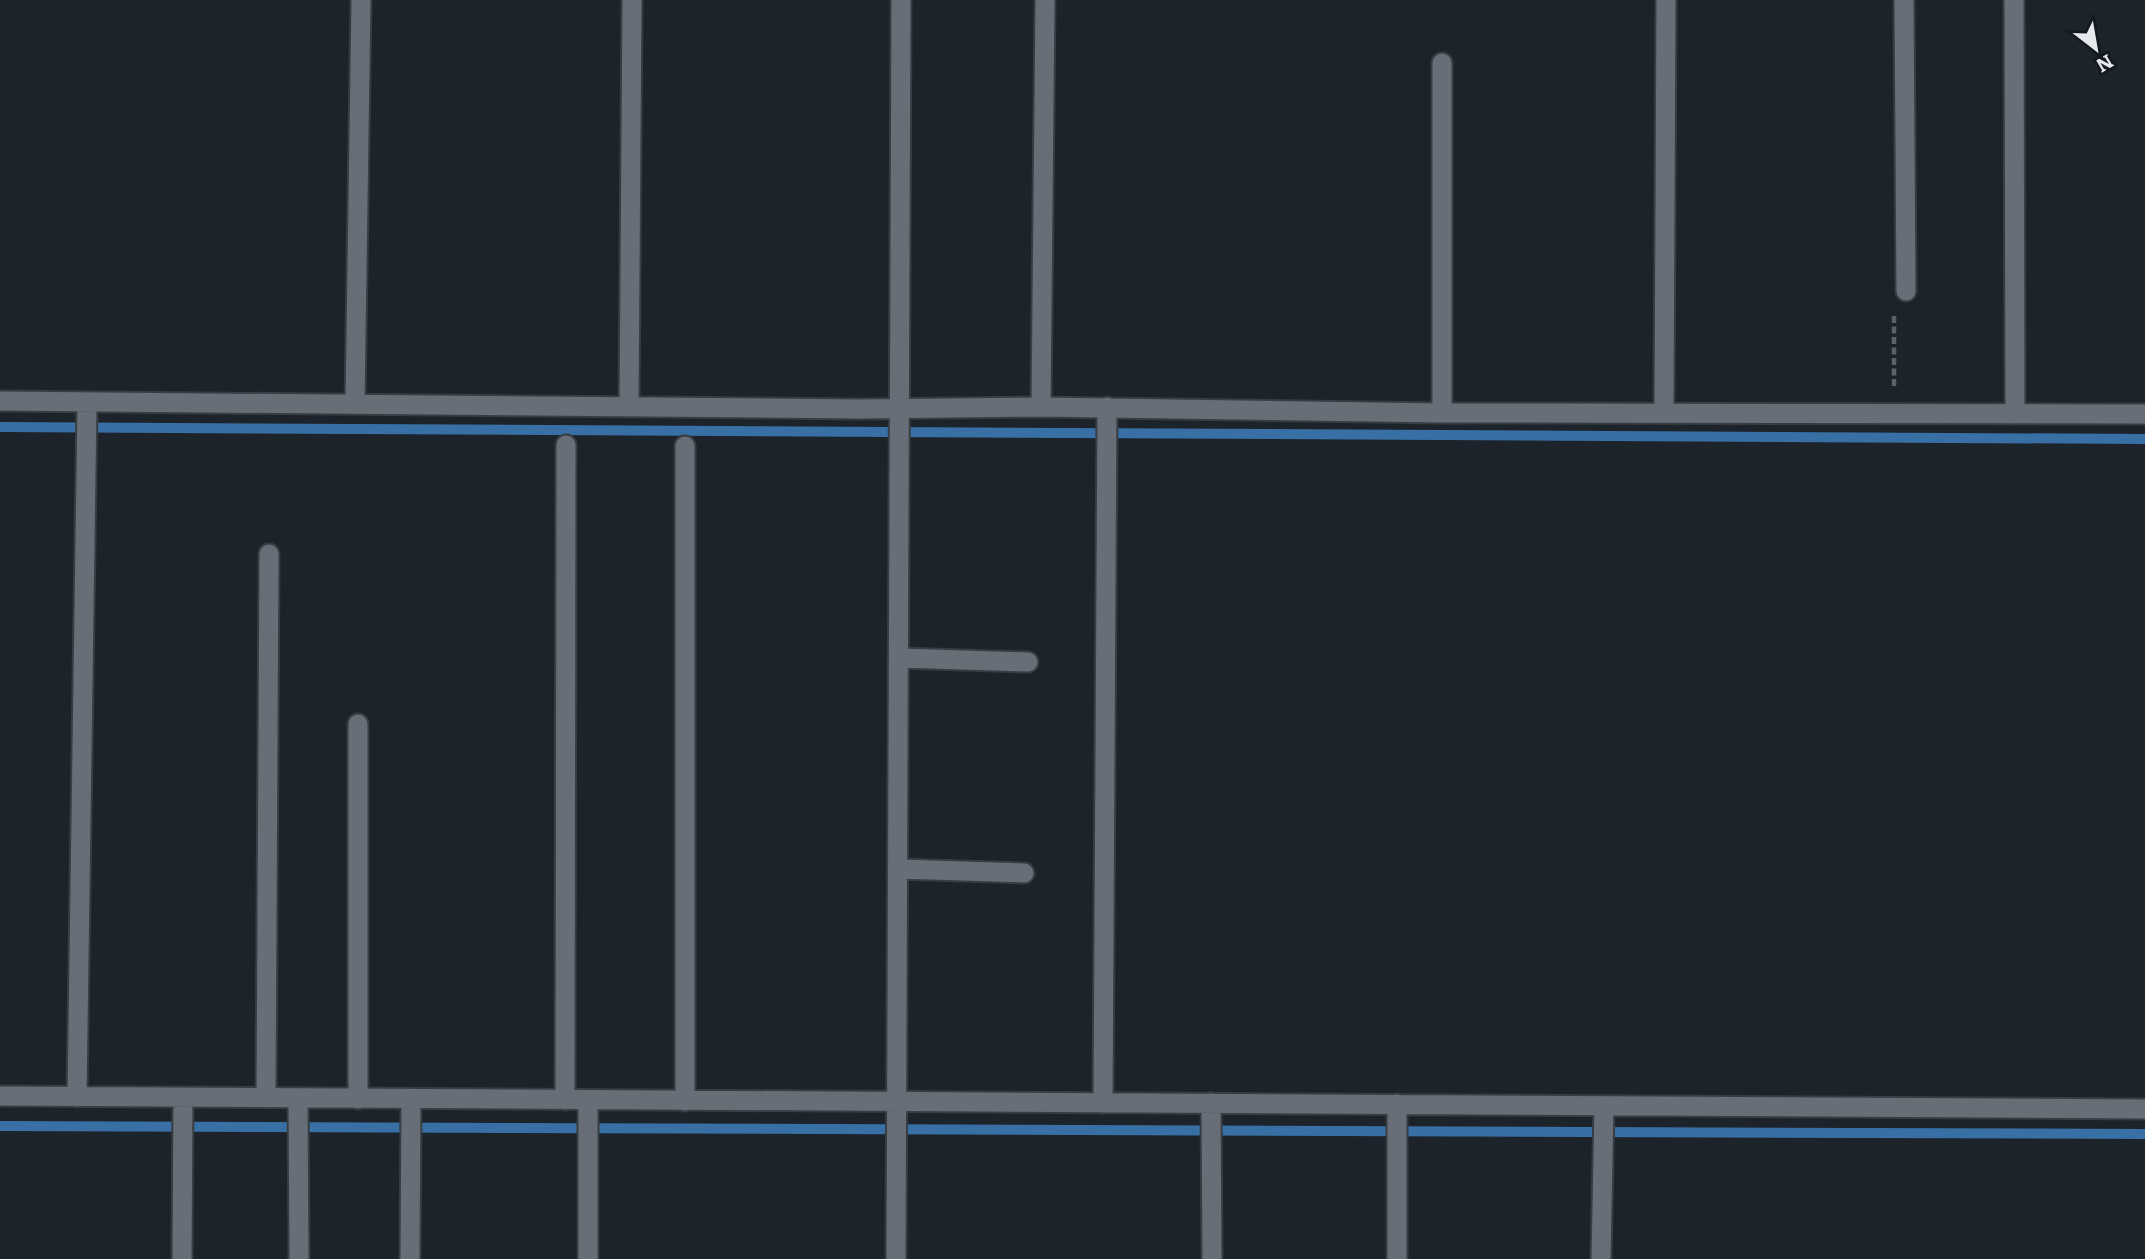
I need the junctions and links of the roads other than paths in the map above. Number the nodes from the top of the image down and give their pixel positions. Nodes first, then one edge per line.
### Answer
1 (361, 0) edge
2 (632, 0) edge
3 (901, 0) edge
4 (1045, 0) edge
5 (1666, 0) edge
6 (1904, 0) edge
7 (2014, 0) edge
8 (1442, 63) dead end
9 (1906, 291) road end
10 (0, 401) edge
11 (355, 404) junction
12 (629, 406) junction
13 (1041, 407) junction
14 (87, 409) junction
15 (1664, 412) junction
16 (1442, 413) junction
17 (899, 414) junction
18 (2015, 414) junction
19 (2145, 414) edge
20 (1107, 423) junction
21 (566, 445) dead end
22 (685, 446) dead end
23 (269, 554) dead end
24 (900, 658) junction
25 (1028, 662) dead end
26 (358, 724) dead end
27 (899, 869) junction
28 (1024, 873) dead end
29 (0, 1096) edge
30 (77, 1097) junction
31 (266, 1098) junction
32 (358, 1099) junction
33 (565, 1100) junction
34 (685, 1101) junction
35 (1103, 1103) junction
36 (183, 1106) junction
37 (298, 1107) junction
38 (411, 1108) junction
39 (588, 1109) junction
40 (2145, 1109) edge
41 (897, 1110) junction
42 (1212, 1112) junction
43 (1397, 1113) junction
44 (1603, 1114) junction
45 (182, 1259) edge
46 (299, 1259) edge
47 (410, 1259) edge
48 (587, 1259) edge
49 (896, 1259) edge
50 (1212, 1259) edge
51 (1397, 1259) edge
52 (1601, 1259) edge

1 - 11 street
2 - 12 street
3 - 17 street
4 - 13 street
5 - 15 street
6 - 9 street
7 - 18 street
8 - 16 street
10 - 14 street
11 - 12 street
11 - 14 street
12 - 17 street
13 - 17 street
13 - 20 street
14 - 30 street
15 - 16 street
15 - 18 street
16 - 20 street
17 - 24 street
18 - 19 street
20 - 35 street
21 - 33 street
22 - 34 street
23 - 31 street
24 - 25 street
24 - 27 street
26 - 32 street
27 - 28 street
27 - 41 street
29 - 30 street
30 - 36 street
31 - 36 street
31 - 37 street
32 - 37 street
32 - 38 street
33 - 38 street
33 - 39 street
34 - 39 street
34 - 41 street
35 - 41 street
35 - 42 street
36 - 45 street
37 - 46 street
38 - 47 street
39 - 48 street
40 - 44 street
41 - 49 street
42 - 43 street
42 - 50 street
43 - 44 street
43 - 51 street
44 - 52 street

